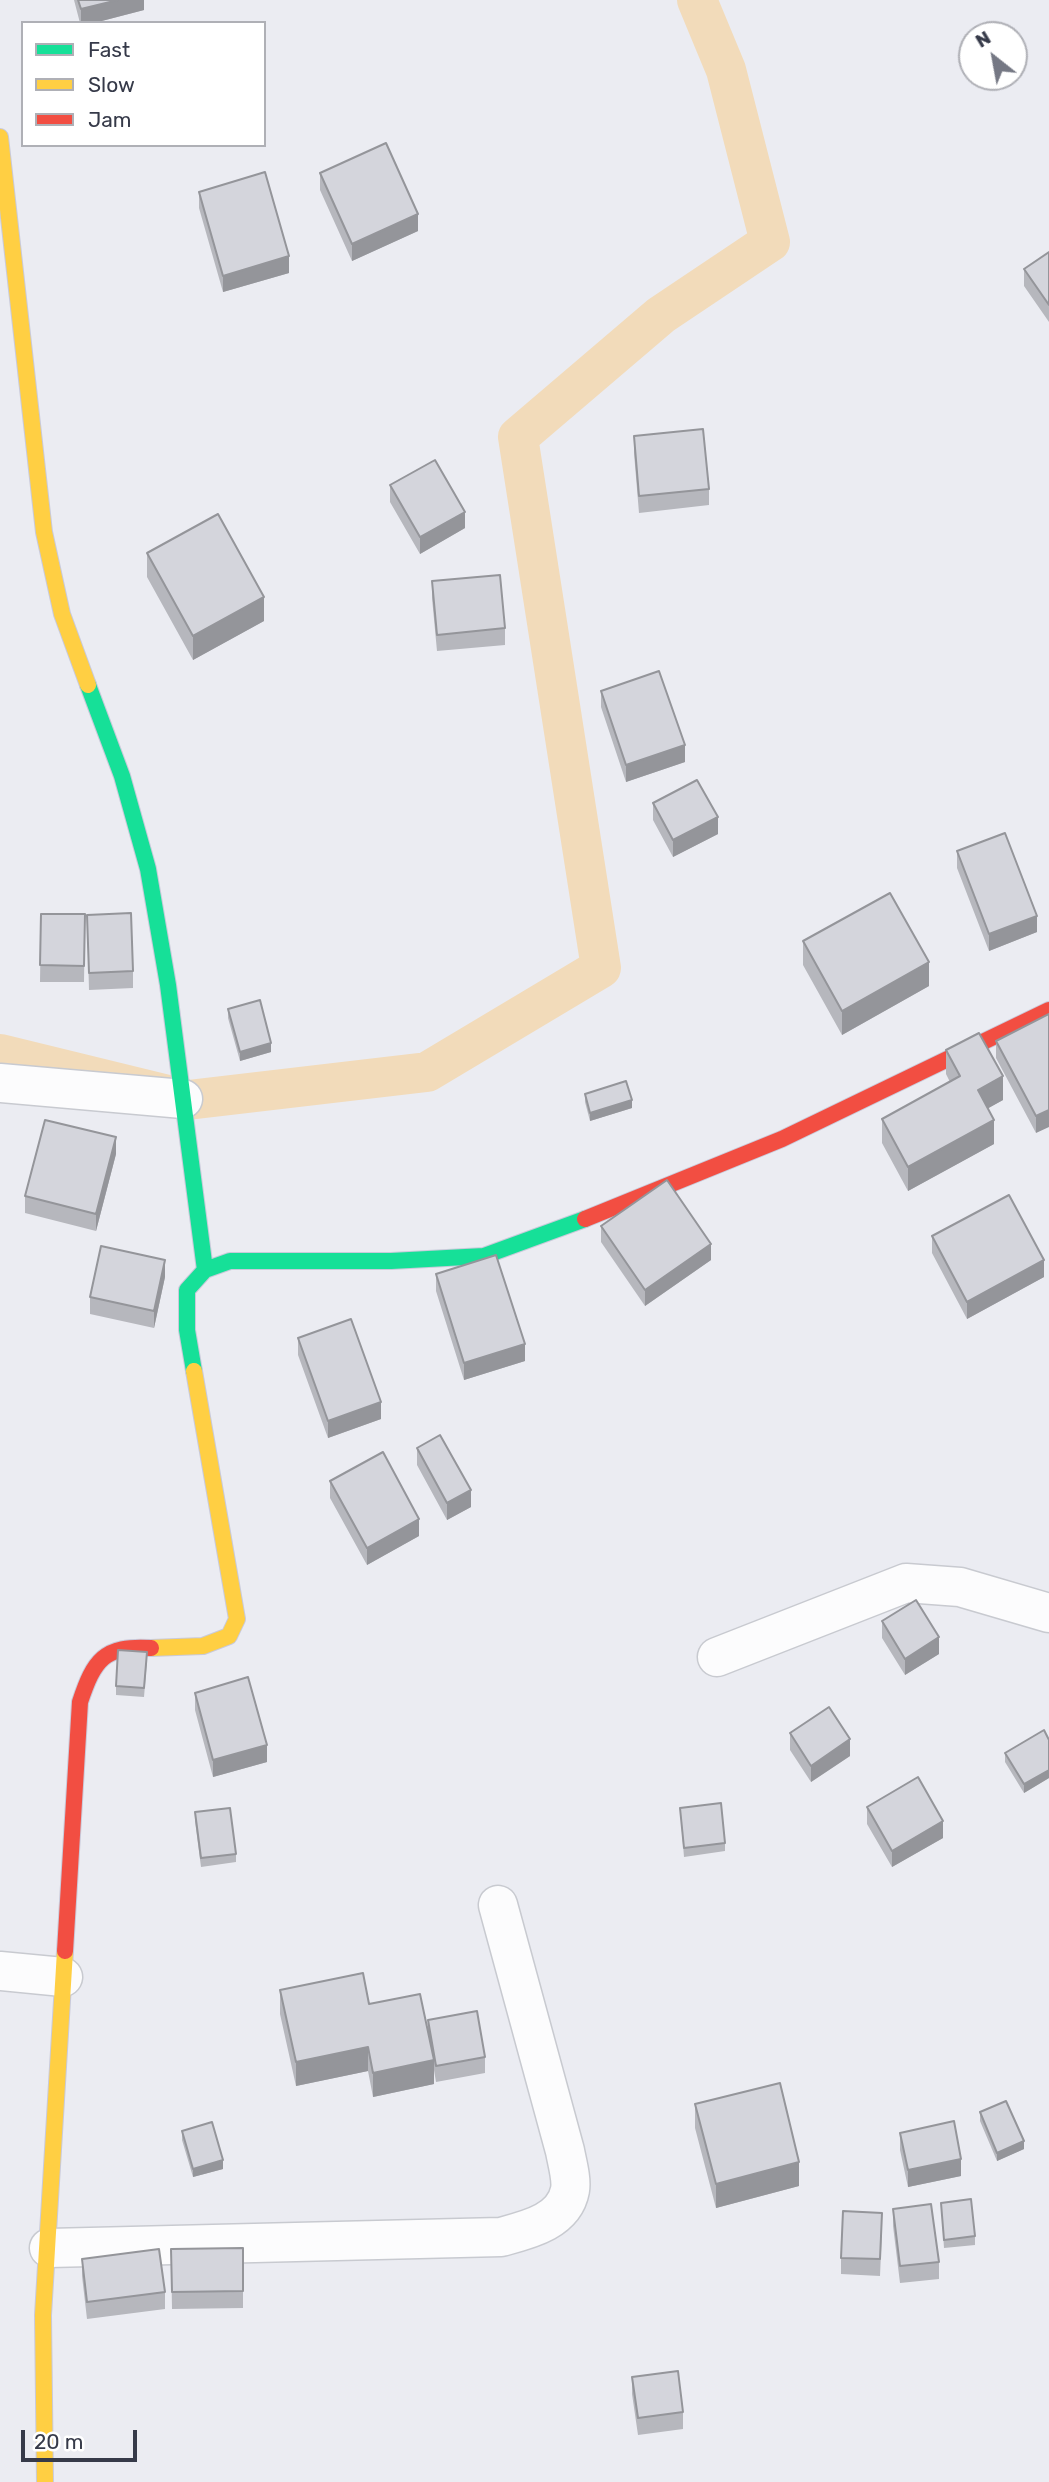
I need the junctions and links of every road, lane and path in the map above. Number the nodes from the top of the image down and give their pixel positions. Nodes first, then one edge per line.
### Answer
1 (0, 137) edge
2 (1049, 1010) edge
3 (0, 1083) edge
4 (183, 1099) junction
5 (205, 1270) junction
6 (1049, 1613) edge
7 (717, 1657) dead end
8 (498, 1905) dead end
9 (0, 1971) edge
10 (63, 1977) junction
11 (49, 2248) junction
12 (45, 2482) edge

1 - 4 street
2 - 5 street
3 - 4 street
4 - 5 street
5 - 10 street
6 - 7 street
8 - 11 street
9 - 10 street
10 - 11 street
11 - 12 street

